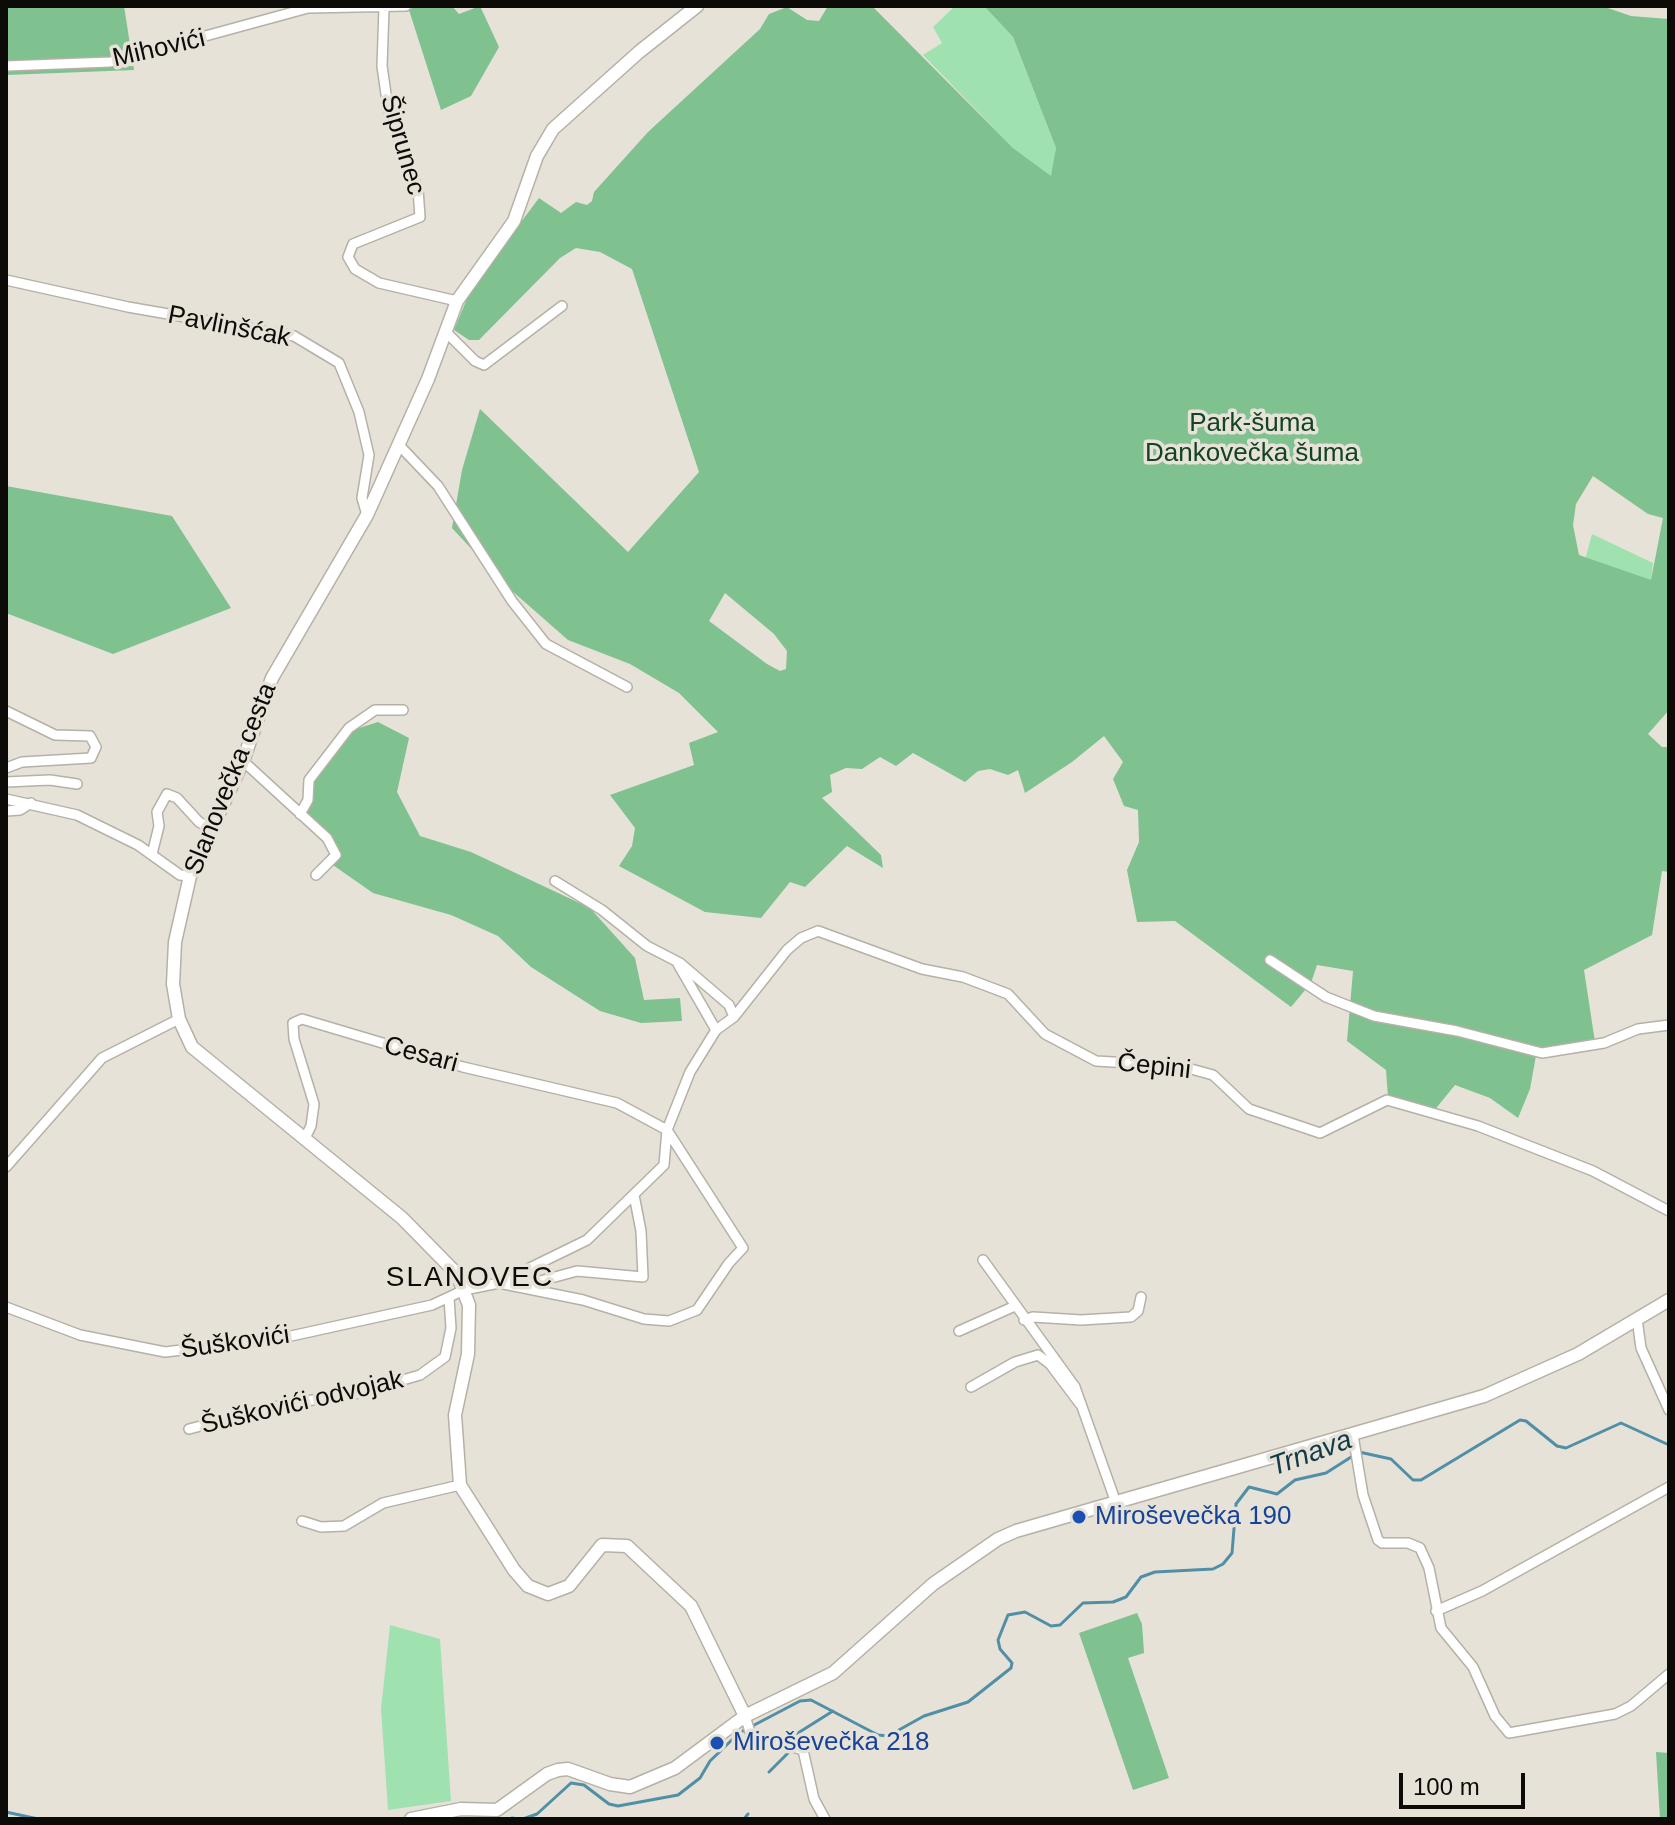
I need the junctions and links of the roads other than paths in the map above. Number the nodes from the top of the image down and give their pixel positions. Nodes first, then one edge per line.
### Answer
1 (406, 6) edge
2 (697, 6) edge
3 (384, 8) edge
4 (6, 66) edge
5 (6, 280) edge
6 (457, 301) junction
7 (562, 306) dead end
8 (447, 333) junction
9 (398, 444) junction
10 (367, 515) junction
11 (627, 687) dead end
12 (403, 710) dead end
13 (6, 711) edge
14 (243, 761) junction
15 (6, 768) edge
16 (6, 782) edge
17 (77, 784) dead end
18 (6, 799) edge
19 (31, 803) junction
20 (6, 811) edge
21 (300, 814) junction
22 (210, 828) junction
23 (152, 854) junction
24 (316, 875) dead end
25 (190, 876) junction
26 (555, 881) dead end
27 (1270, 960) dead end
28 (676, 961) junction
29 (734, 1017) junction
30 (179, 1019) junction
31 (1669, 1025) edge
32 (716, 1030) junction
33 (667, 1130) junction
34 (304, 1140) junction
35 (6, 1167) edge
36 (634, 1195) junction
37 (1669, 1211) edge
38 (983, 1260) dead end
39 (499, 1283) junction
40 (519, 1287) junction
41 (464, 1290) junction
42 (1141, 1297) dead end
43 (449, 1298) junction
44 (1669, 1300) edge
45 (1015, 1306) junction
46 (6, 1307) edge
47 (1637, 1319) junction
48 (1024, 1320) junction
49 (959, 1331) dead end
50 (971, 1387) dead end
51 (1080, 1404) junction
52 (1669, 1410) edge
53 (189, 1429) dead end
54 (1353, 1435) junction
55 (460, 1485) junction
56 (1669, 1487) edge
57 (1115, 1500) junction
58 (302, 1521) dead end
59 (1436, 1611) junction
60 (1669, 1674) edge
61 (748, 1724) junction
62 (497, 1814) edge
63 (411, 1819) edge
64 (825, 1819) edge

1 - 3 street, Mihovići
2 - 6 street, Slanovečka cesta
3 - 4 street, Mihovići
3 - 6 street, Šiprunec
5 - 10 street, Pavlinšćak
6 - 8 street, Slanovečka cesta
7 - 8 street
8 - 9 street, Slanovečka cesta
9 - 10 street, Slanovečka cesta
9 - 11 street
10 - 14 street, Slanovečka cesta
12 - 21 street
13 - 15 street
14 - 21 street
14 - 22 street, Slanovečka cesta
16 - 17 street
18 - 19 street
19 - 20 street
19 - 23 street
21 - 24 street
22 - 23 street
22 - 25 street, Slanovečka cesta
23 - 25 street
25 - 30 street, Slanovečka cesta
26 - 28 street
27 - 31 street
28 - 29 street
28 - 32 street
29 - 32 street
29 - 37 street, Čepini
30 - 34 street, Slanovečka cesta
30 - 35 street
32 - 33 street
33 - 34 street, Cesari
33 - 36 street
33 - 40 street
34 - 41 street, Slanovečka cesta
36 - 39 street
36 - 40 street
38 - 45 street
39 - 40 street
39 - 41 street
41 - 43 street, Šuškovići
41 - 55 street, Slanovečka cesta
42 - 48 street
43 - 46 street, Šuškovići
43 - 53 street, Šuškovići odvojak
44 - 47 street
45 - 48 street
45 - 49 street
47 - 52 street
47 - 54 street
48 - 51 street
50 - 51 street
51 - 57 street
54 - 57 street
54 - 59 street
55 - 58 street
55 - 61 street, Slanovečka cesta
56 - 59 street
57 - 61 street
59 - 60 street
61 - 62 street
61 - 64 street
62 - 63 street

